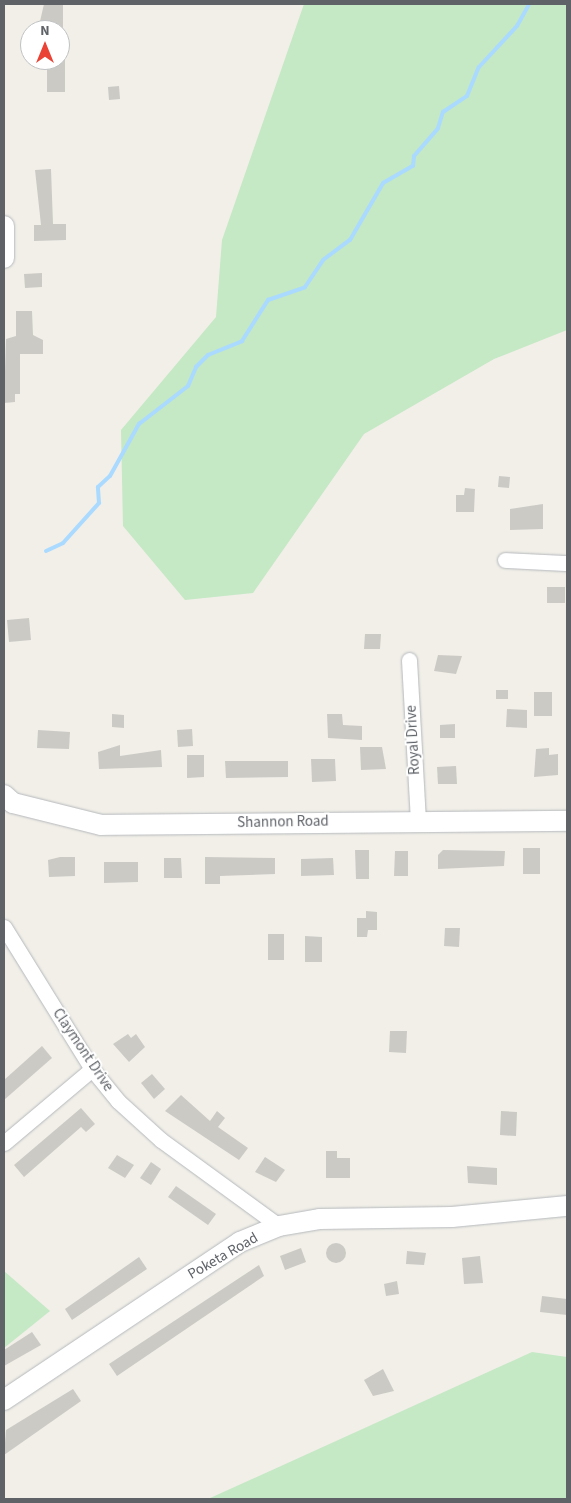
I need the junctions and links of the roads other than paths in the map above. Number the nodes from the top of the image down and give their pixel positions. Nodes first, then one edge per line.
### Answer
1 (4, 226) edge
2 (4, 252) edge
3 (506, 560) dead end
4 (567, 563) edge
5 (409, 660) dead end
6 (4, 795) edge
7 (418, 820) junction
8 (567, 821) edge
9 (4, 927) edge
10 (92, 1069) junction
11 (4, 1143) edge
12 (567, 1206) edge
13 (279, 1226) junction
14 (4, 1400) edge

1 - 2 street
3 - 4 street
5 - 7 street, Royal Drive
6 - 7 street, Shannon Road
7 - 8 street, Shannon Road
9 - 10 street, Claymont Drive
10 - 11 street
10 - 13 street, Claymont Drive
12 - 13 street, Poketa Road
13 - 14 street, Poketa Road

